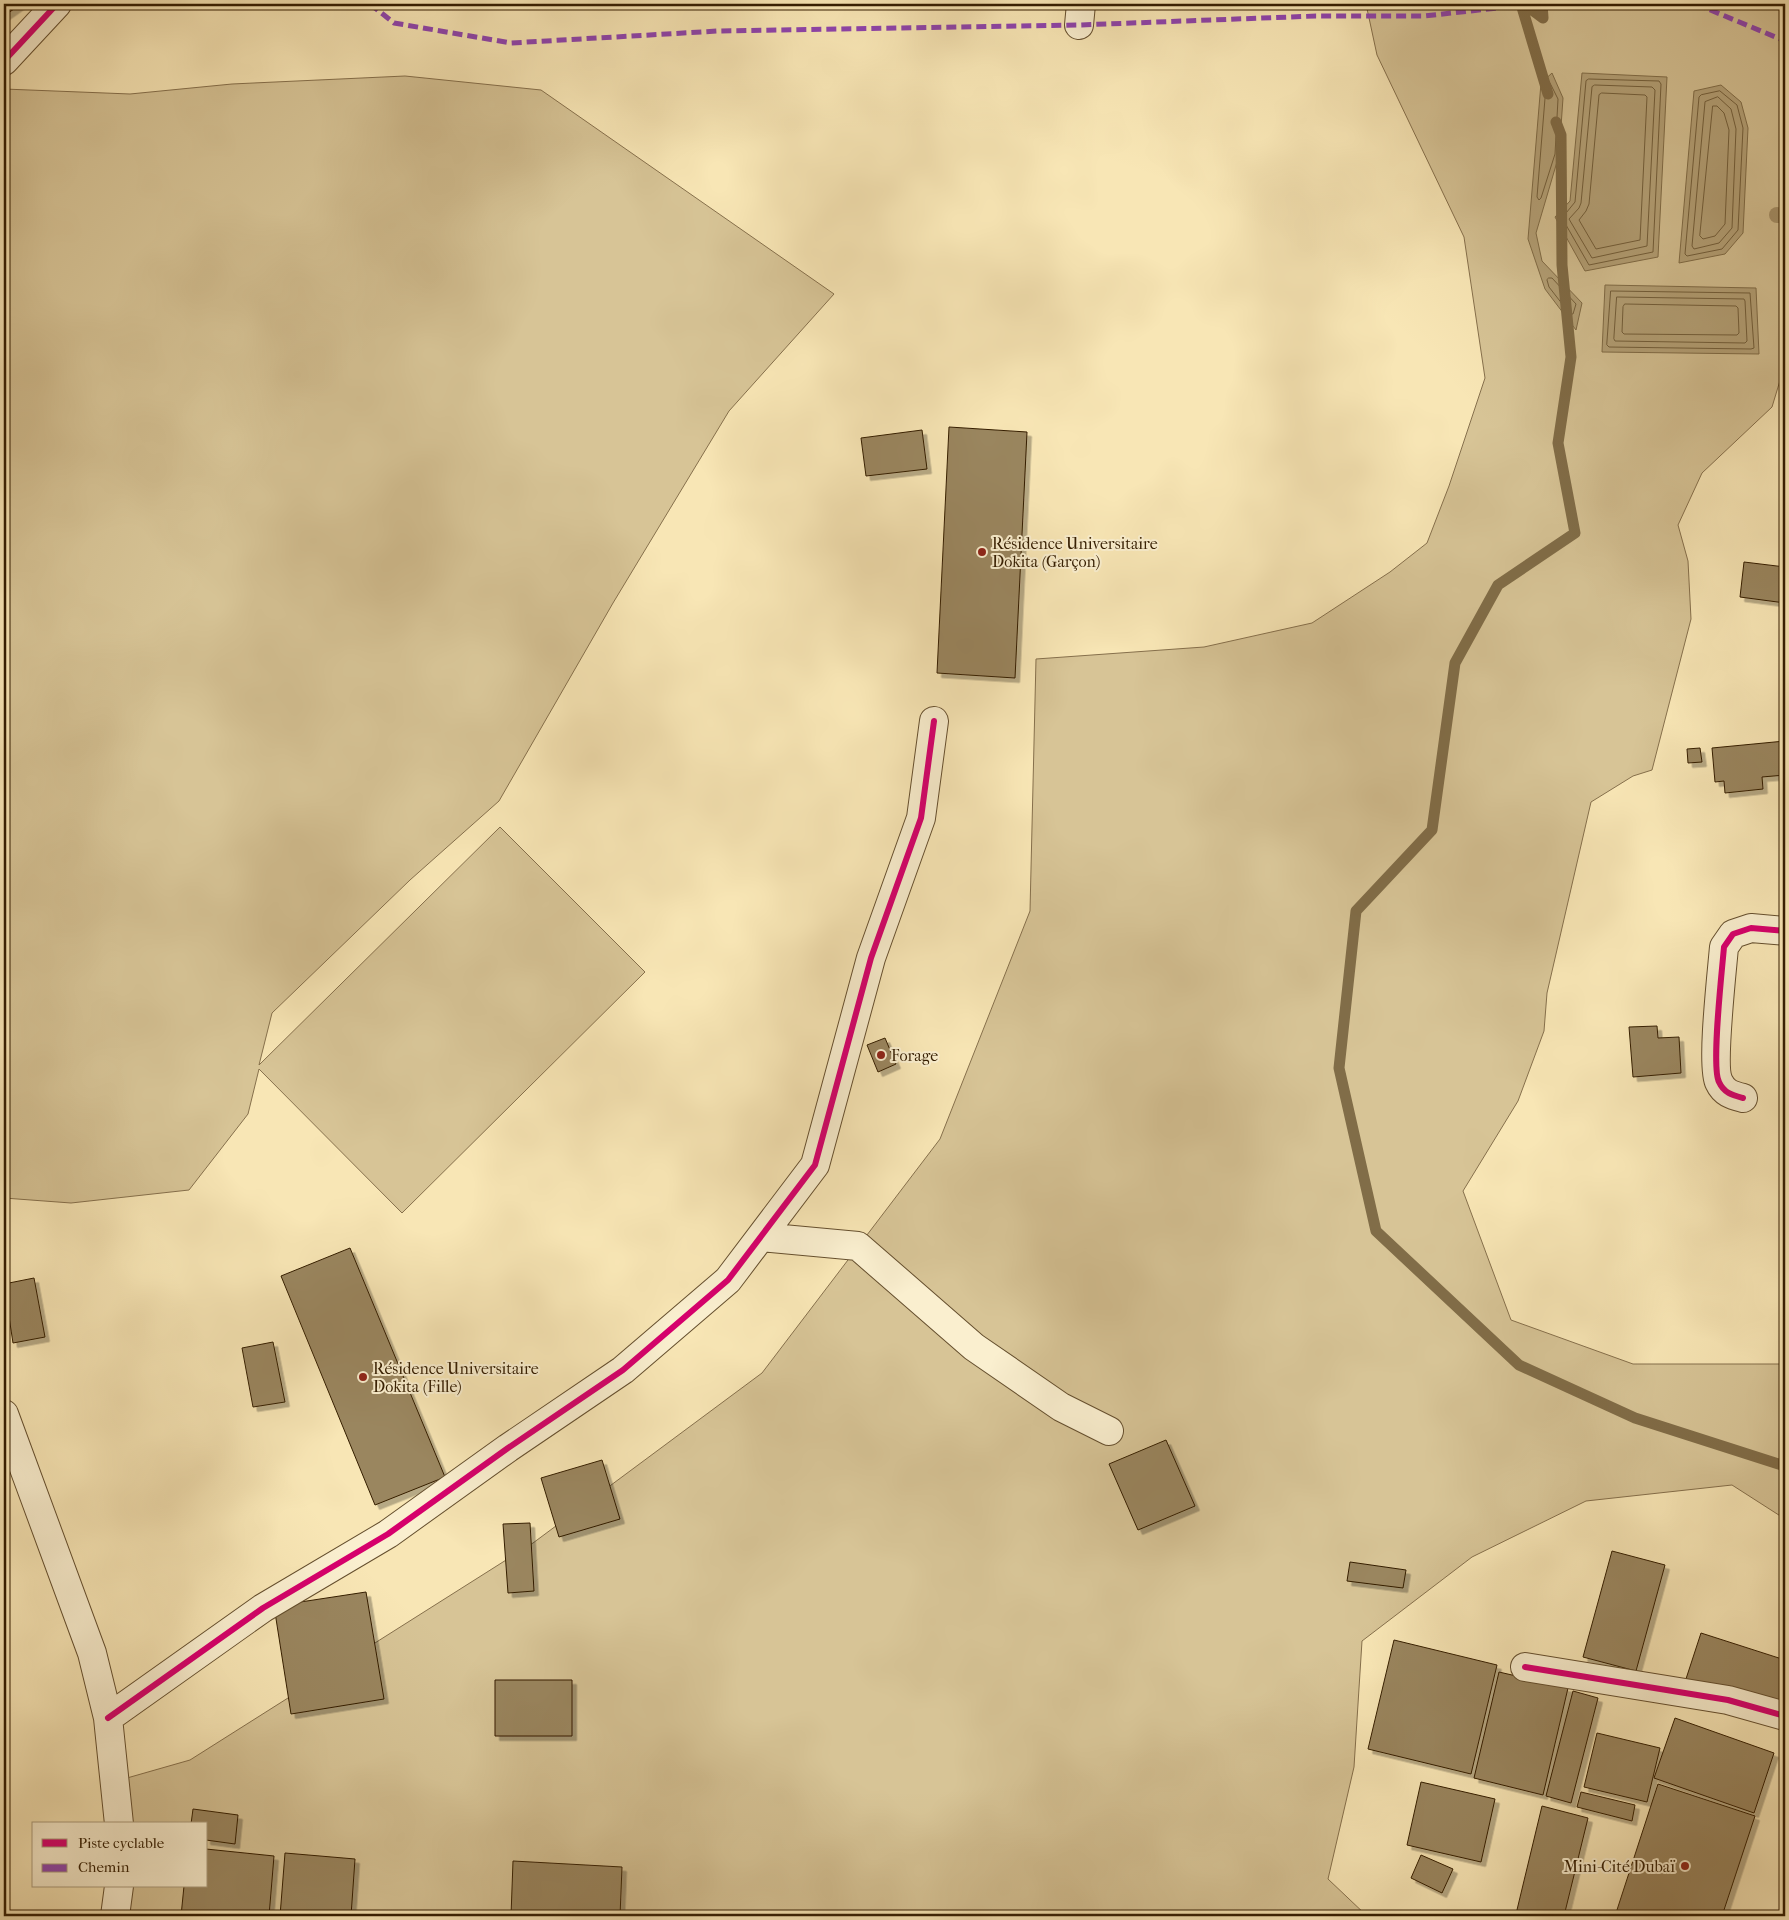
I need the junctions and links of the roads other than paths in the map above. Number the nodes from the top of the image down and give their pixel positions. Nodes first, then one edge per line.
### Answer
1 (57, 4) edge
2 (4, 61) edge
3 (934, 721) dead end
4 (1785, 931) edge
5 (1743, 1098) dead end
6 (761, 1237) junction
7 (4, 1414) edge
8 (1109, 1431) dead end
9 (1524, 1667) dead end
10 (1785, 1716) edge
11 (108, 1718) junction
12 (119, 1822) edge
13 (119, 1888) edge
14 (115, 1916) edge

1 - 2 street
3 - 6 street
4 - 5 street
6 - 8 street
6 - 11 street
7 - 11 street
9 - 10 street
11 - 12 street
13 - 14 street

